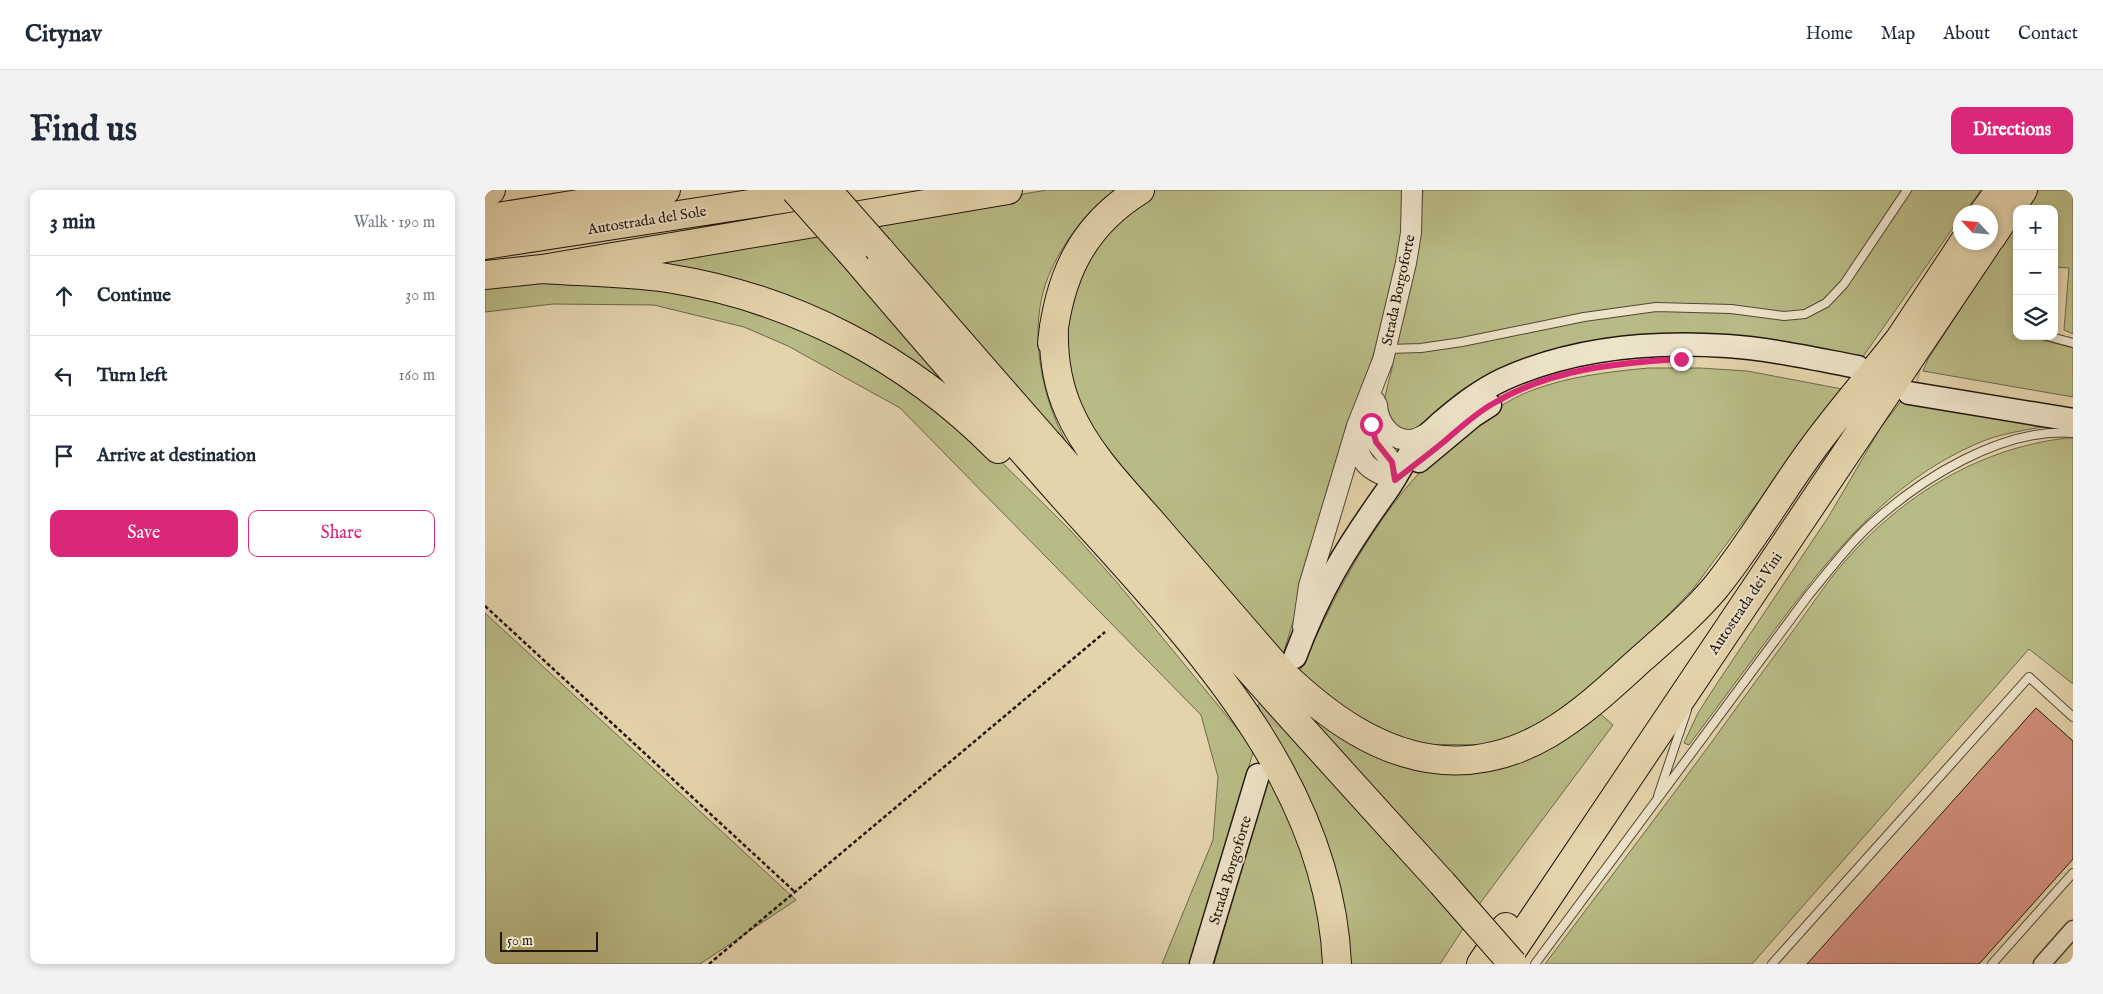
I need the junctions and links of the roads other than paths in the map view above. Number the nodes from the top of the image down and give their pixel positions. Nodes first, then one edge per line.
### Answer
1 (491, 190) edge
2 (666, 190) edge
3 (795, 190) edge
4 (827, 190) edge
5 (839, 190) edge
6 (1008, 190) edge
7 (1140, 190) edge
8 (1412, 190) edge
9 (1907, 190) edge
10 (2000, 190) edge
11 (2023, 190) edge
12 (485, 191) edge
13 (1990, 205) edge
14 (485, 218) edge
15 (1998, 228) edge
16 (485, 245) edge
17 (1959, 250) edge
18 (1983, 250) edge
19 (542, 269) junction
20 (485, 275) edge
21 (1054, 326) junction
22 (2058, 339) edge
23 (1898, 341) junction
24 (2073, 343) edge
25 (1383, 362) junction
26 (2073, 406) edge
27 (2073, 420) edge
28 (1357, 426) junction
29 (1431, 431) junction
30 (2073, 433) edge
31 (1395, 480) junction
32 (1299, 646) joint
33 (1233, 653) junction
34 (1702, 667) junction
35 (1216, 675) junction
36 (2073, 717) edge
37 (1258, 775) tunnel mouth
38 (1655, 802) junction
39 (2073, 873) edge
40 (2073, 929) edge
41 (1201, 964) edge
42 (1337, 964) edge
43 (1481, 964) edge
44 (1503, 964) edge
45 (1513, 964) edge
46 (1535, 964) edge
47 (1772, 964) edge
48 (1992, 964) edge
49 (2042, 964) edge

1 - 12 highway
2 - 14 highway, Autostrada del Sole
3 - 35 highway, bridge
4 - 33 highway, bridge
5 - 16 highway, Autostrada del Sole
6 - 19 highway
7 - 21 highway
8 - 25 street, Strada Borgoforte
9 - 25 lane
10 - 13 highway
11 - 15 highway
17 - 23 highway, Autostrada dei Vini
18 - 34 highway, Autostrada dei Vini
19 - 20 highway
19 - 35 highway
21 - 23 highway
21 - 33 highway
22 - 24 lane
23 - 43 highway, Autostrada dei Vini
25 - 28 street
25 - 29 street
25 - 31 street
26 - 27 main road
28 - 31 street
28 - 32 street
29 - 31 main road
29 - 31 main road
30 - 38 lane
31 - 32 main road
33 - 45 highway, bridge
34 - 38 lane
34 - 44 highway, Autostrada dei Vini
35 - 42 highway
36 - 47 lane
37 - 41 main road, Strada Borgoforte
38 - 46 lane
39 - 48 lane
40 - 49 street

